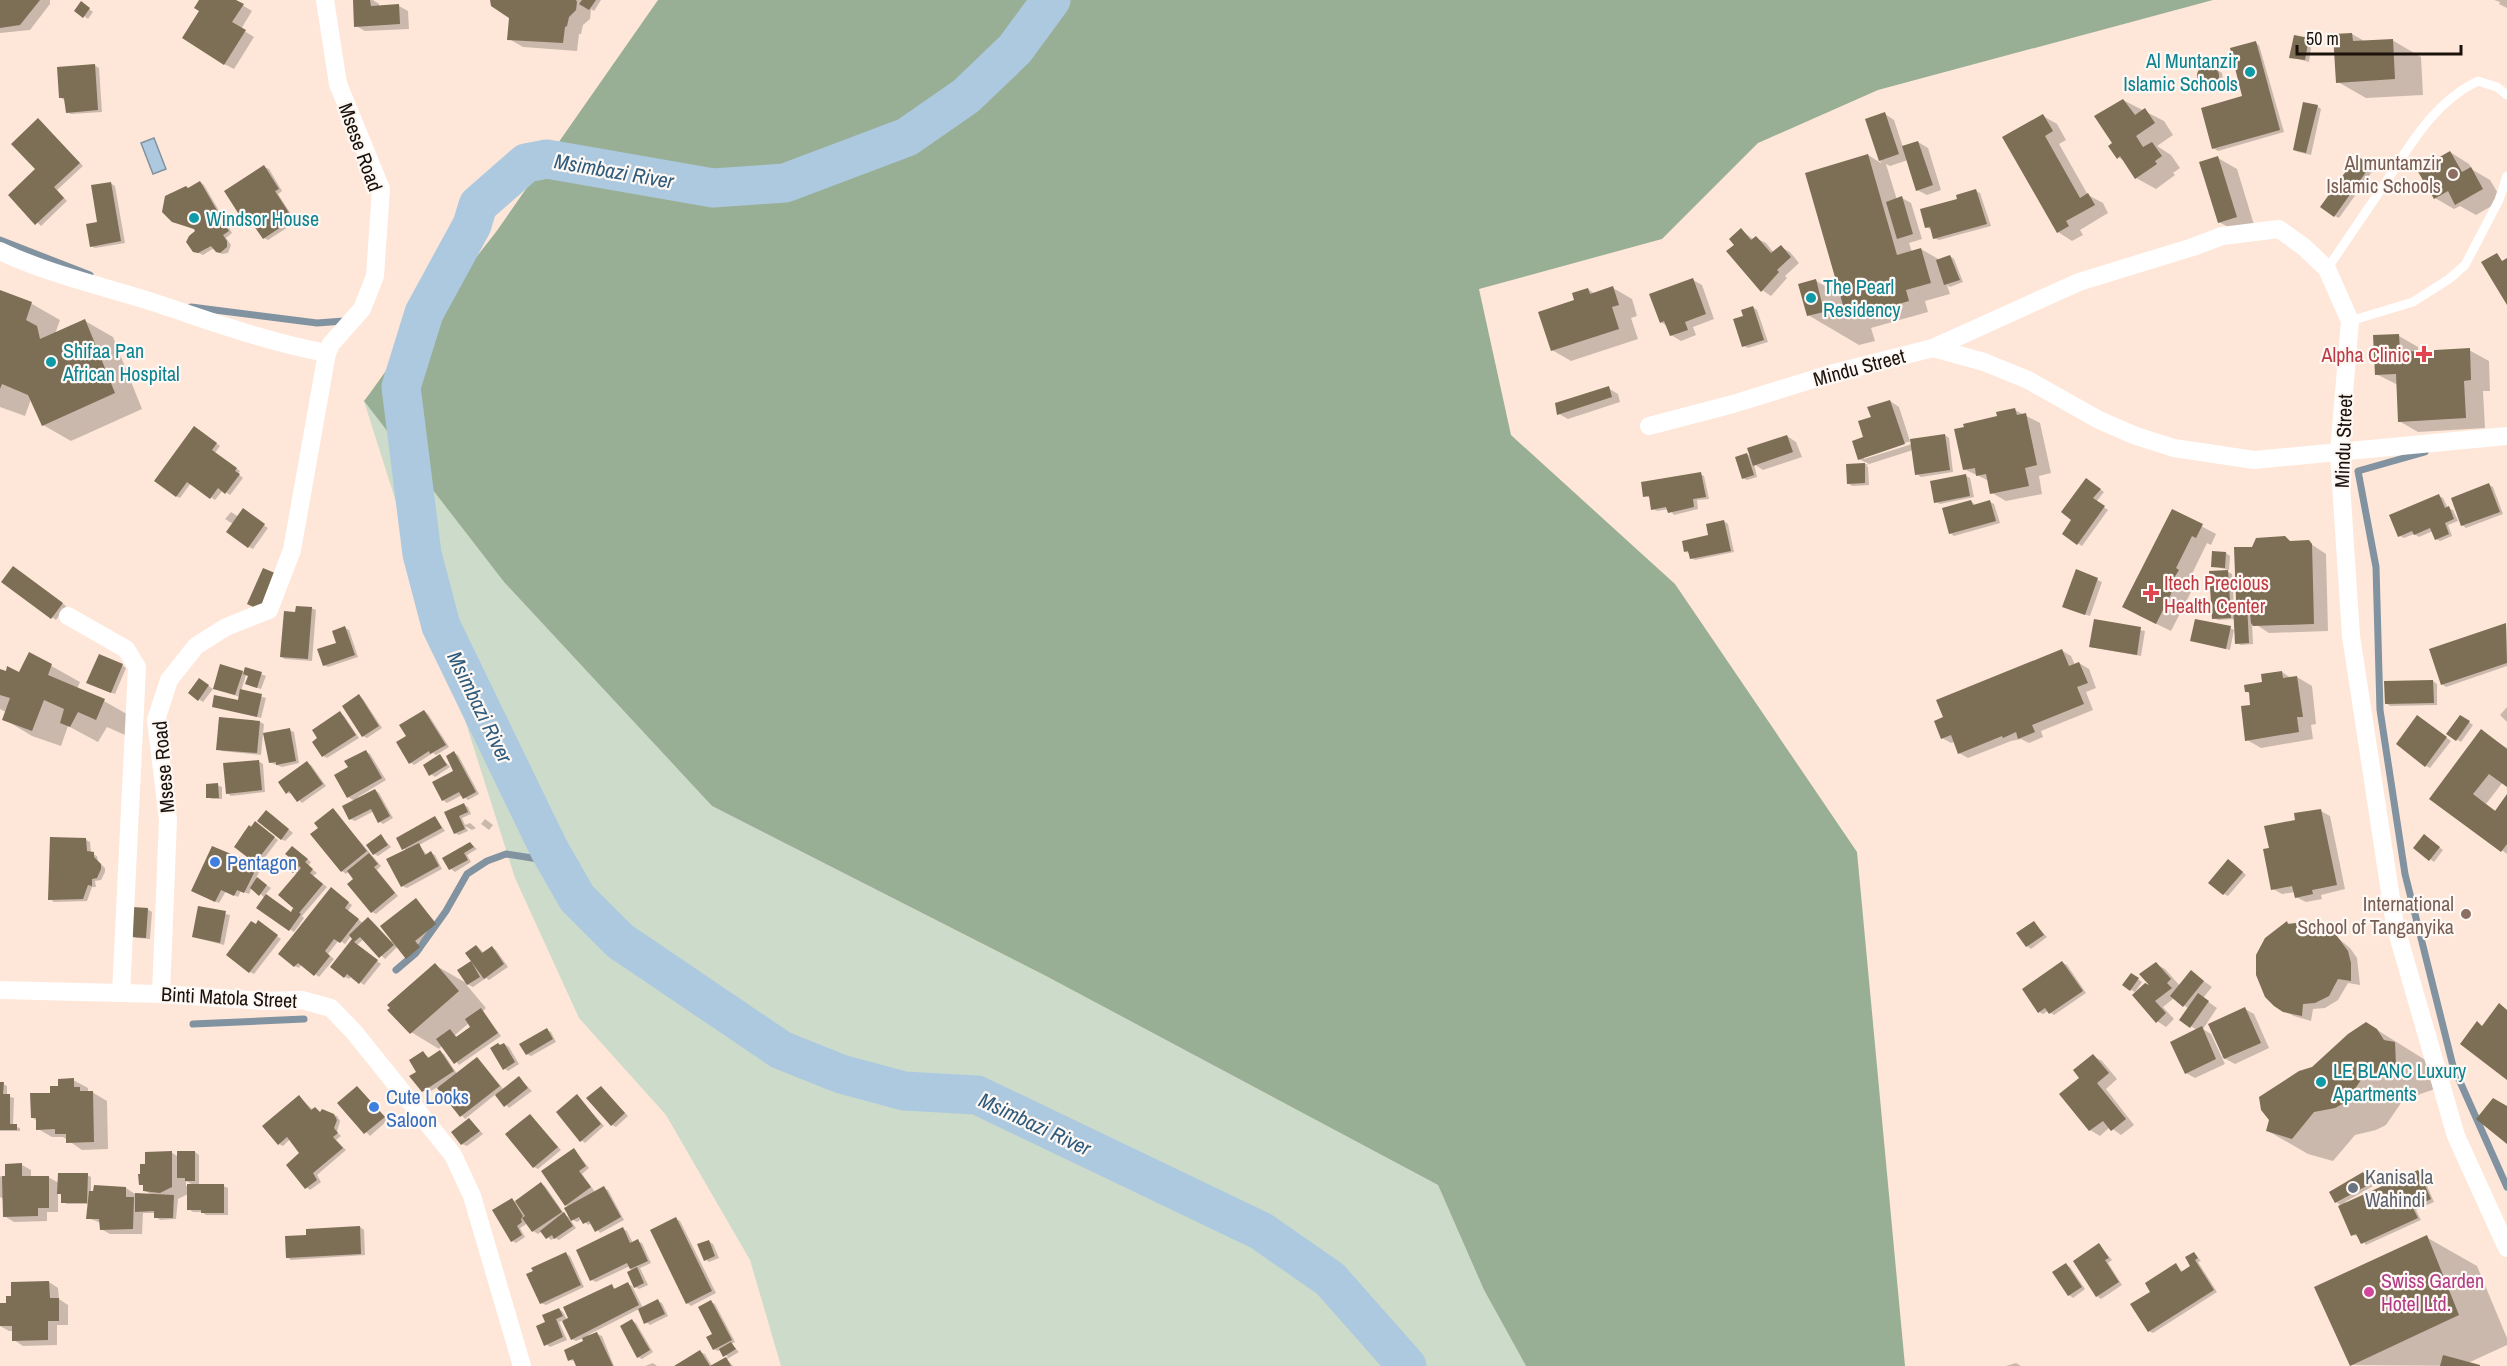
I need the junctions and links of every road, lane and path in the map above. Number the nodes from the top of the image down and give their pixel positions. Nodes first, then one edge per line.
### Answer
1 (325, 0) edge
2 (2507, 95) edge
3 (2507, 176) edge
4 (0, 251) edge
5 (2327, 269) junction
6 (2350, 321) junction
7 (1933, 348) junction
8 (327, 353) junction
9 (1649, 426) dead end
10 (2507, 436) edge
11 (2339, 453) junction
12 (68, 616) dead end
13 (0, 990) edge
14 (121, 993) junction
15 (161, 994) junction
16 (2507, 1248) edge
17 (522, 1366) edge

1 - 8 street, Msese Road
2 - 5 lane
3 - 6 lane
4 - 8 street
5 - 6 street, Mindu Street
5 - 7 street, Mindu Street
6 - 11 street, Mindu Street
7 - 9 street, Mindu Street
7 - 11 street
8 - 15 street, Msese Road
10 - 11 street
11 - 16 street, Mindu Street
12 - 14 street
13 - 14 street, Binti Matola Street
14 - 15 street, Binti Matola Street
15 - 17 street, Binti Matola Street

